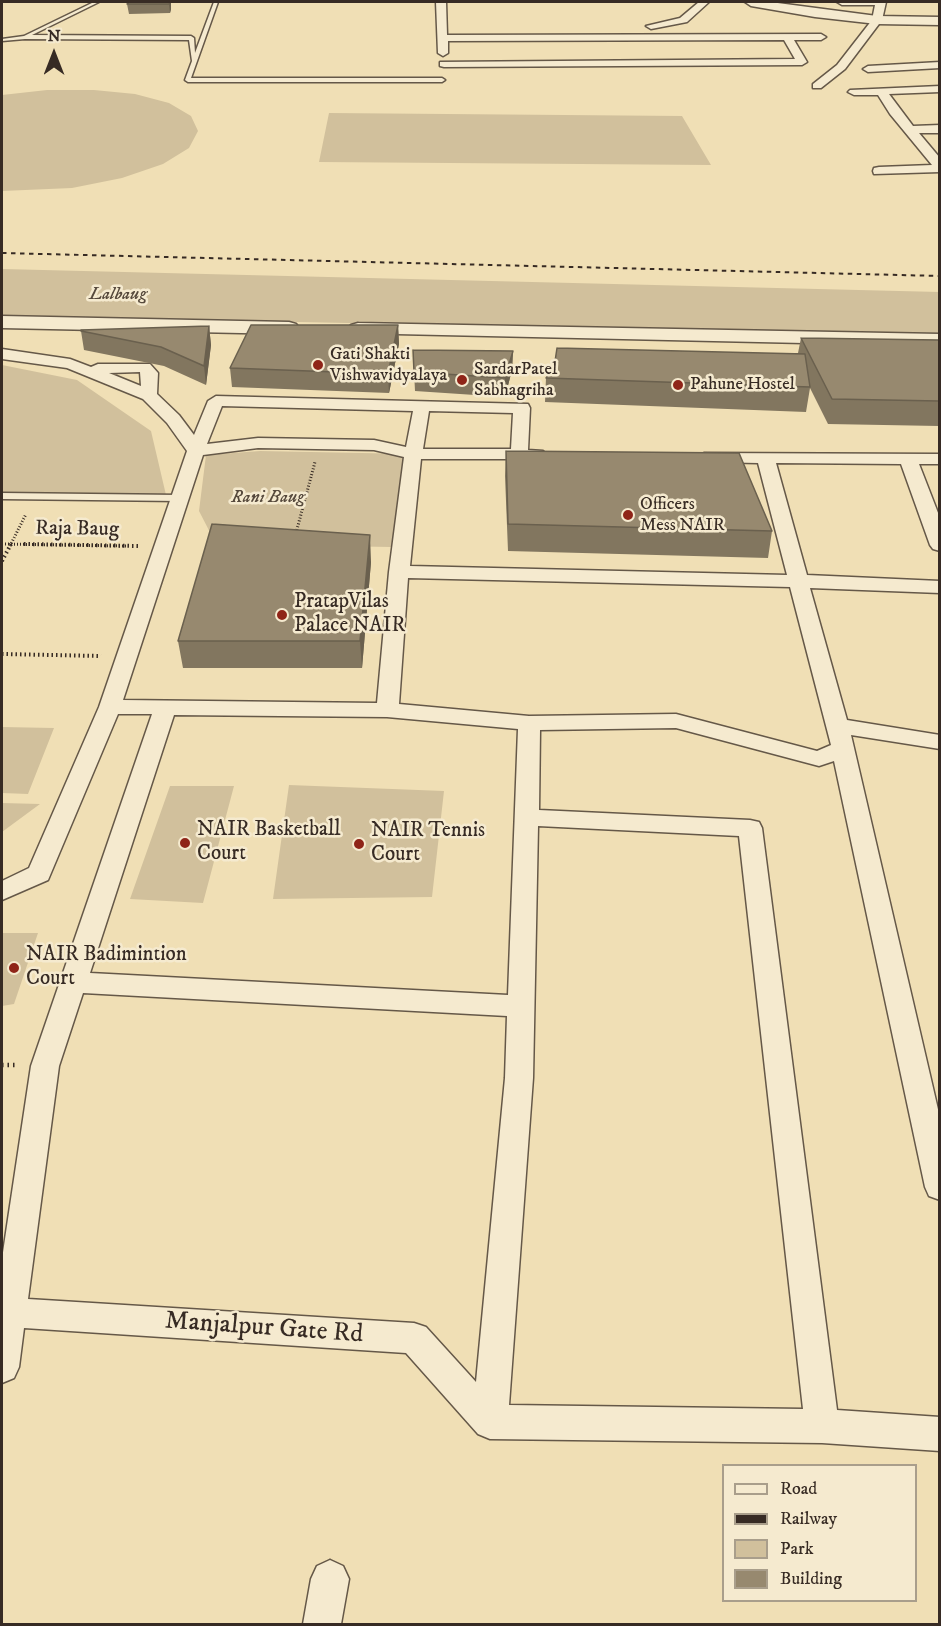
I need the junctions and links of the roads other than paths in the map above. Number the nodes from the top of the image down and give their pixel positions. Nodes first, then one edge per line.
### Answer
1 (97, 2) edge
2 (216, 2) edge
3 (441, 2) edge
4 (704, 2) edge
5 (751, 2) edge
6 (833, 2) edge
7 (842, 2) edge
8 (881, 2) edge
9 (840, 16) junction
10 (876, 20) junction
11 (939, 21) edge
12 (442, 34) junction
13 (25, 37) junction
14 (787, 37) junction
15 (821, 37) dead end
16 (2, 40) edge
17 (194, 62) junction
18 (444, 64) junction
19 (939, 65) edge
20 (868, 69) dead end
21 (442, 80) joint
22 (817, 86) dead end
23 (939, 89) edge
24 (880, 91) junction
25 (854, 92) dead end
26 (939, 129) edge
27 (910, 130) junction
28 (939, 167) edge
29 (879, 171) dead end
30 (2, 320) edge
31 (310, 328) edge
32 (334, 329) edge
33 (939, 340) edge
34 (2, 354) edge
35 (422, 406) junction
36 (196, 451) junction
37 (413, 454) junction
38 (519, 455) junction
39 (555, 455) edge
40 (695, 457) edge
41 (765, 457) junction
42 (908, 459) junction
43 (939, 459) edge
44 (2, 496) edge
45 (180, 498) junction
46 (939, 545) edge
47 (399, 572) junction
48 (798, 580) junction
49 (939, 587) edge
50 (110, 707) junction
51 (165, 708) junction
52 (387, 710) junction
53 (529, 723) junction
54 (840, 737) junction
55 (939, 742) edge
56 (526, 817) junction
57 (2, 891) edge
58 (74, 982) junction
59 (520, 1006) junction
60 (939, 1187) edge
61 (5, 1312) edge
62 (2, 1367) edge
63 (490, 1422) junction
64 (822, 1426) junction
65 (939, 1434) edge
66 (330, 1579) dead end
67 (322, 1624) edge

1 - 13 lane
2 - 17 lane
3 - 12 street
4 - 12 street
5 - 9 street
6 - 9 street
7 - 8 street
8 - 10 street
9 - 10 street
10 - 11 street
10 - 22 street
12 - 14 street
12 - 18 street
13 - 16 lane
13 - 17 lane
14 - 15 street
14 - 18 street
17 - 21 lane
18 - 21 street
19 - 20 street
23 - 24 street
24 - 25 street
24 - 27 street
26 - 27 street
27 - 28 street
28 - 29 street
30 - 31 street
32 - 33 street
34 - 36 street
35 - 36 street
35 - 37 street
35 - 38 street
36 - 37 street
36 - 45 street
37 - 38 street
37 - 47 street
38 - 39 street
40 - 41 street
41 - 42 street
41 - 48 street
42 - 43 street
42 - 46 street
44 - 45 lane
45 - 50 street
47 - 48 street
47 - 52 street
48 - 49 street
48 - 54 street
50 - 51 street
50 - 57 street
51 - 52 street
51 - 58 street
52 - 53 street
53 - 54 street
53 - 56 street
54 - 55 street
54 - 60 street
56 - 59 street
56 - 64 street
58 - 59 street
58 - 61 street
59 - 63 street
61 - 62 street
61 - 63 street, Manjalpur Gate Rd
63 - 64 street
64 - 65 street
66 - 67 street

